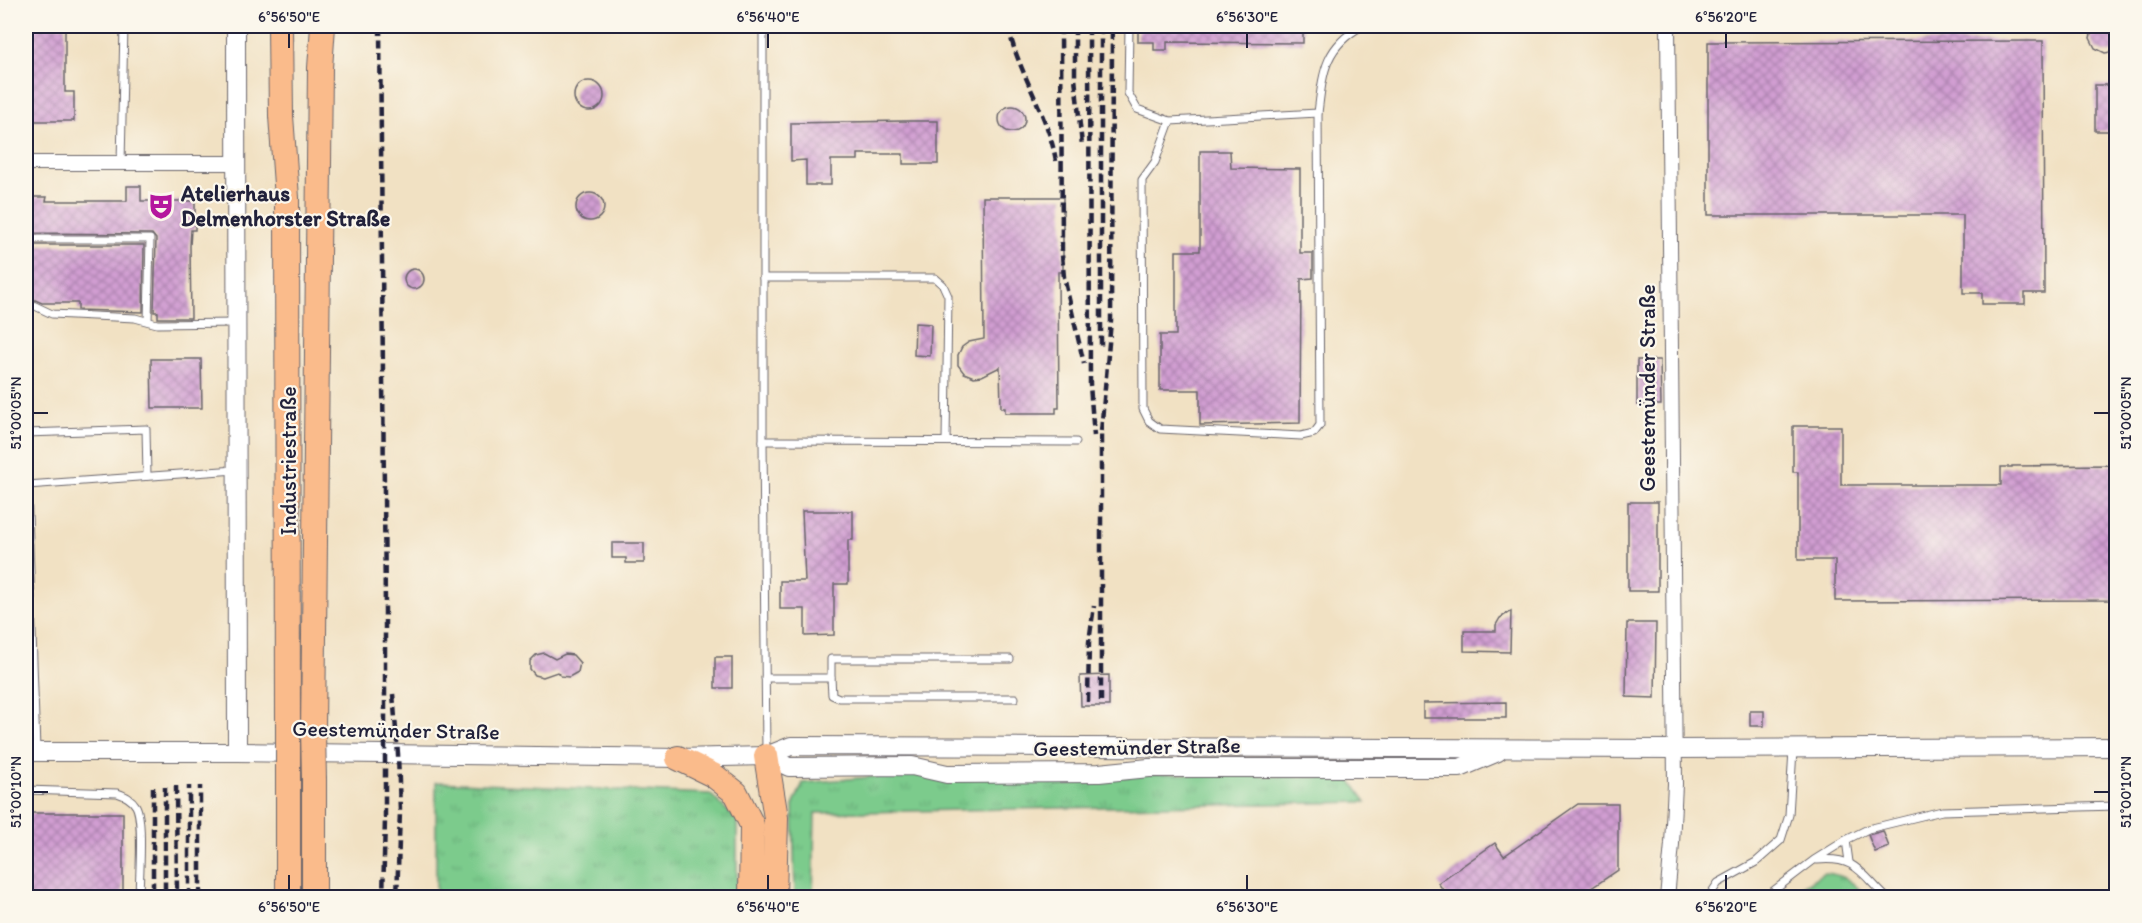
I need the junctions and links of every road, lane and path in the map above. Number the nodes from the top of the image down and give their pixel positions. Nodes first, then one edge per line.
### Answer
1 (124, 26) edge
2 (236, 26) edge
3 (280, 26) edge
4 (323, 26) edge
5 (763, 26) edge
6 (1129, 26) edge
7 (1362, 26) edge
8 (1668, 26) edge
9 (1318, 113) junction
10 (1170, 121) junction
11 (26, 163) edge
12 (121, 163) junction
13 (235, 163) junction
14 (26, 239) edge
15 (763, 278) junction
16 (26, 305) edge
17 (148, 321) junction
18 (236, 323) junction
19 (26, 433) edge
20 (763, 441) junction
21 (946, 441) junction
22 (1076, 441) dead end
23 (236, 470) junction
24 (147, 476) junction
25 (26, 485) edge
26 (1010, 659) dead end
27 (765, 678) junction
28 (831, 678) junction
29 (1015, 698) dead end
30 (2116, 747) edge
31 (1508, 748) junction
32 (1793, 748) junction
33 (1674, 749) junction
34 (31, 752) edge
35 (237, 752) junction
36 (766, 756) junction
37 (678, 758) junction
38 (26, 790) edge
39 (2116, 806) edge
40 (752, 825) junction
41 (1846, 840) junction
42 (288, 854) junction
43 (1814, 860) junction
44 (1849, 862) junction
45 (139, 897) edge
46 (277, 897) edge
47 (288, 897) edge
48 (316, 897) edge
49 (751, 897) edge
50 (774, 897) edge
51 (1666, 897) edge
52 (1708, 897) edge
53 (1764, 897) edge
54 (1887, 897) edge

1 - 12 lane
2 - 13 street
3 - 42 highway, Industriestraße, bridge
4 - 48 highway, Industriestraße, bridge
5 - 15 lane
6 - 10 lane
7 - 9 lane
8 - 33 street, Geestemünder Straße
9 - 10 lane
9 - 10 lane
11 - 12 street
12 - 13 street
13 - 18 street
14 - 17 lane
15 - 20 lane
15 - 21 lane
16 - 17 lane
17 - 18 lane
18 - 23 street
19 - 24 lane
20 - 21 lane
20 - 27 lane
21 - 22 lane
23 - 24 lane
23 - 35 street
24 - 25 lane
25 - 34 lane
26 - 28 lane
27 - 28 lane
27 - 36 lane
28 - 29 lane
30 - 32 street, Geestemünder Straße
31 - 33 street, Geestemünder Straße
31 - 36 street, Geestemünder Straße
31 - 36 street, Geestemünder Straße
32 - 33 street, Geestemünder Straße
32 - 52 lane
33 - 51 street
34 - 35 street, Geestemünder Straße
35 - 37 street, Geestemünder Straße
36 - 37 street, Geestemünder Straße
36 - 40 highway
36 - 50 highway
37 - 40 highway
38 - 45 lane
39 - 41 lane
40 - 49 highway
41 - 43 lane
41 - 44 lane
42 - 46 highway
42 - 47 highway, Industriestraße
43 - 44 lane
43 - 53 lane
44 - 54 lane

